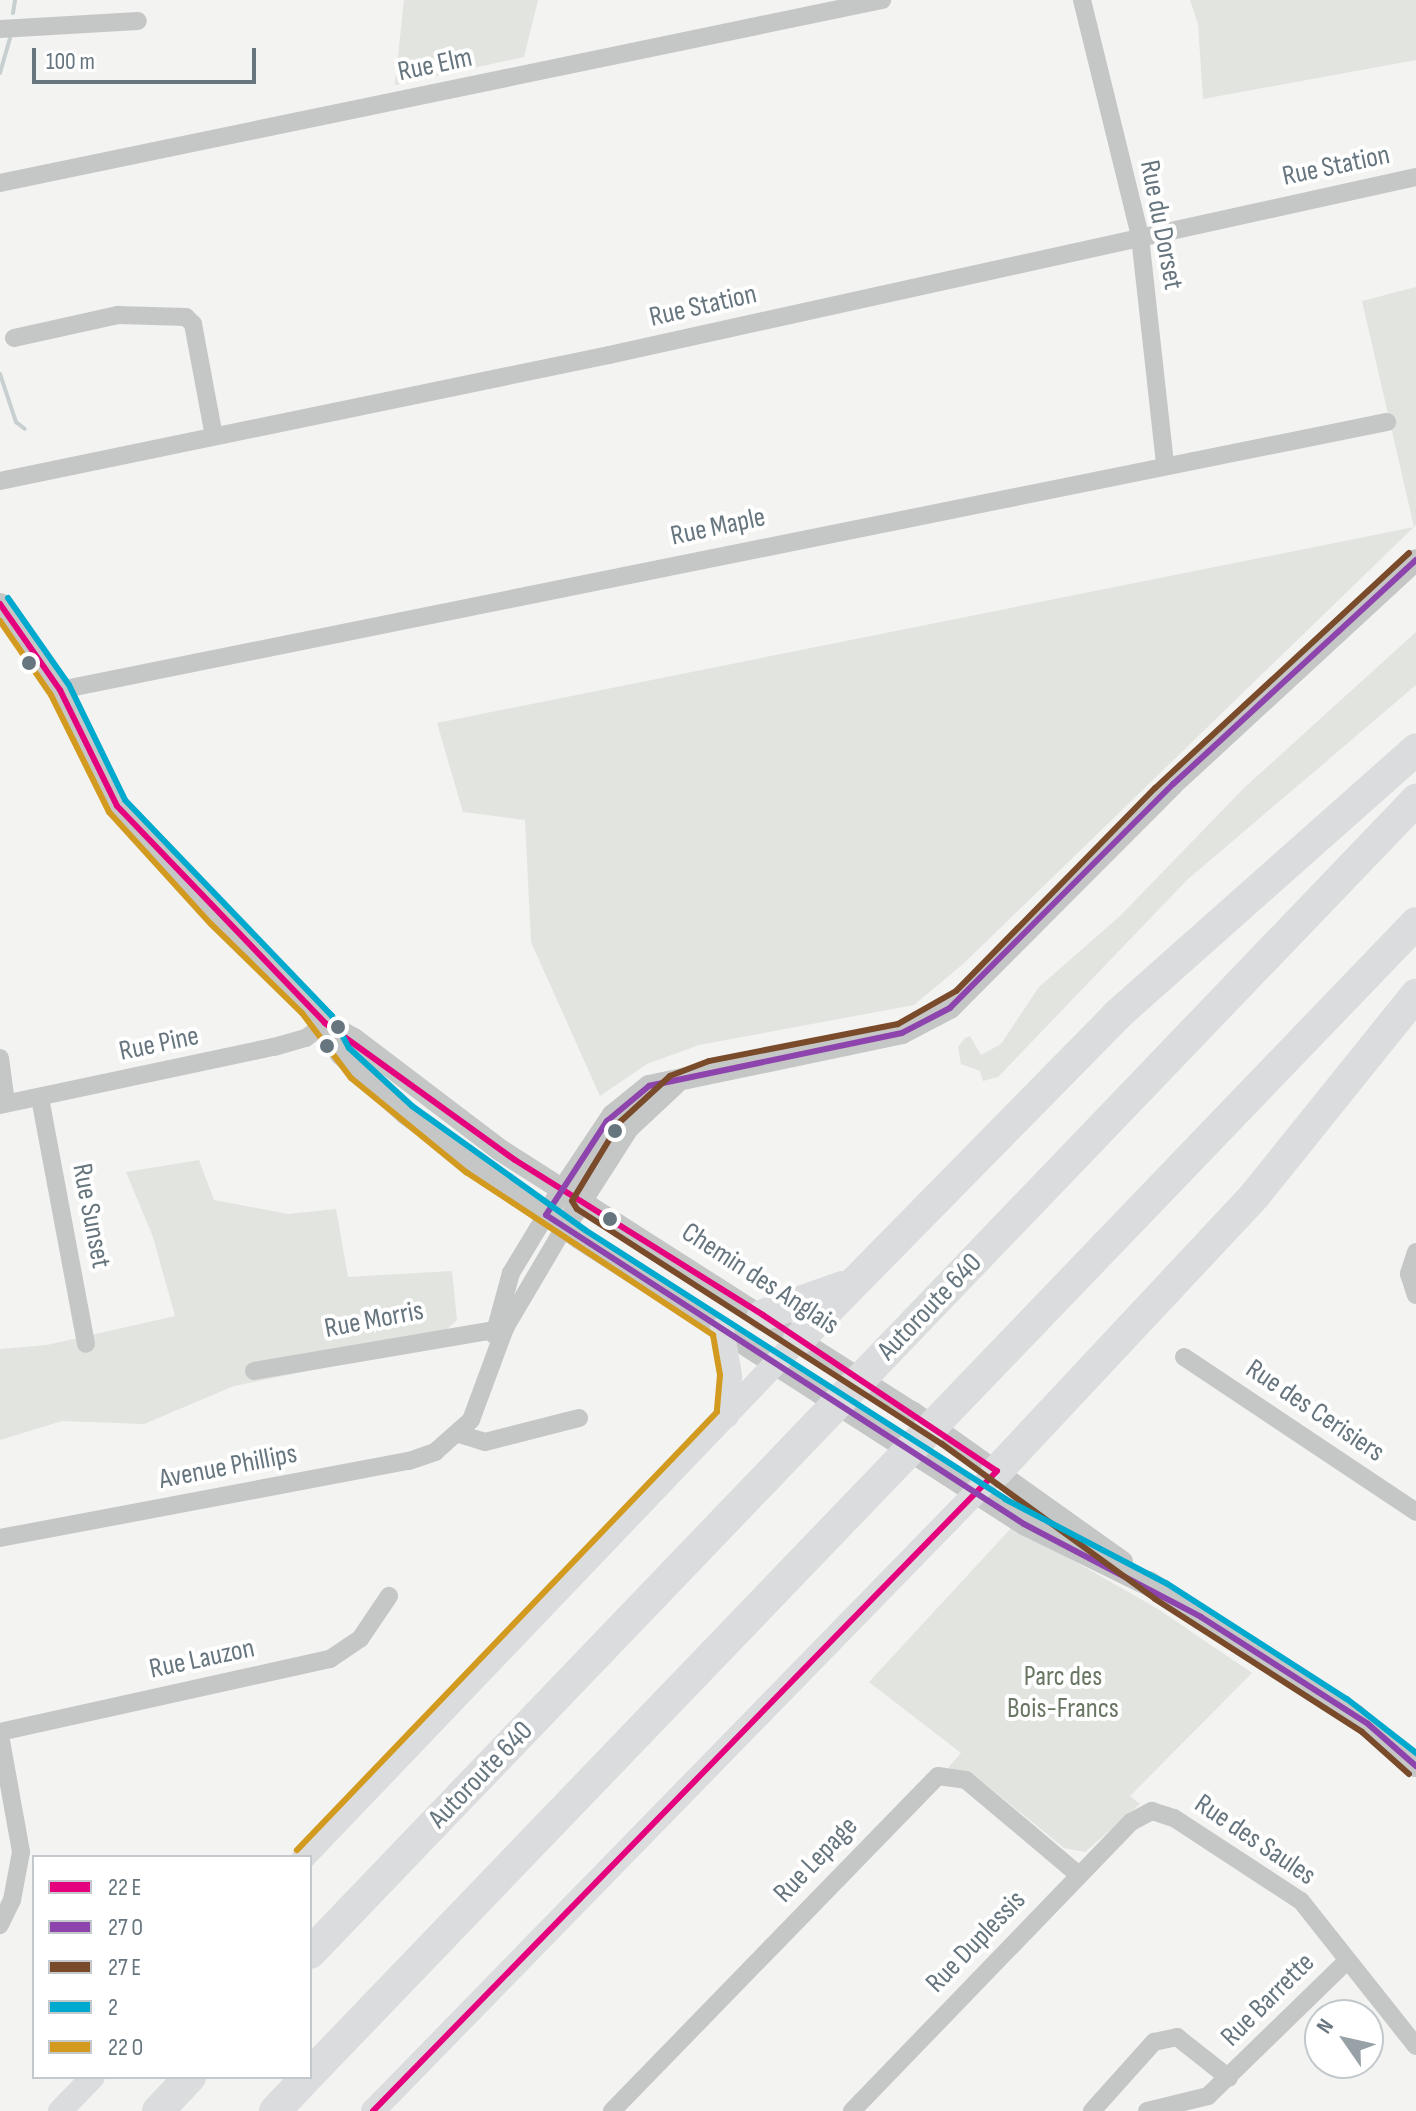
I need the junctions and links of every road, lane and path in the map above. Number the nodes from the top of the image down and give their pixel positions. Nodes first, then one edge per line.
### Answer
1 (882, 0) edge
2 (1082, 0) edge
3 (138, 21) dead end
4 (0, 29) edge
5 (1416, 177) edge
6 (0, 183) edge
7 (1140, 237) junction
8 (14, 338) dead end
9 (1387, 422) dead end
10 (214, 436) junction
11 (1165, 464) junction
12 (0, 481) edge
13 (1416, 560) edge
14 (0, 604) edge
15 (60, 690) junction
16 (1416, 750) edge
17 (1416, 800) edge
18 (1416, 923) edge
19 (1416, 995) edge
20 (325, 1023) junction
21 (0, 1058) edge
22 (711, 1071) junction
23 (40, 1098) junction
24 (3, 1104) edge
25 (563, 1189) junction
26 (582, 1201) junction
27 (555, 1221) junction
28 (1416, 1252) edge
29 (856, 1281) junction
30 (1416, 1295) edge
31 (763, 1315) junction
32 (500, 1327) junction
33 (722, 1329) junction
34 (799, 1339) junction
35 (86, 1344) dead end
36 (1184, 1357) dead end
37 (777, 1364) junction
38 (254, 1371) dead end
39 (727, 1416) junction
40 (579, 1418) dead end
41 (459, 1434) junction
42 (987, 1482) junction
43 (1416, 1512) edge
44 (0, 1538) edge
45 (389, 1596) dead end
46 (0, 1734) edge
47 (1416, 1766) edge
48 (1142, 1815) joint
49 (306, 1855) edge
50 (1079, 1875) junction
51 (0, 1925) edge
52 (312, 1951) edge
53 (1346, 1962) junction
54 (1416, 2046) edge
55 (312, 2073) edge
56 (1229, 2078) junction
57 (91, 2079) edge
58 (188, 2079) edge
59 (306, 2079) edge
60 (855, 2110) edge
61 (60, 2111) edge
62 (158, 2111) edge
63 (275, 2111) edge
64 (373, 2111) edge
65 (612, 2111) edge
66 (1092, 2111) edge
67 (1147, 2111) edge

1 - 6 street, Rue Elm
2 - 7 street, Rue du Dorset
3 - 4 street
5 - 7 street, Rue Station
7 - 10 street, Rue Station
7 - 11 street, Rue du Dorset
8 - 10 street
9 - 11 street, Rue Maple
10 - 12 street, Rue Station
11 - 15 street, Rue Maple
13 - 22 street
14 - 15 street, Chemin des Anglais
15 - 20 street, Chemin des Anglais
16 - 29 highway
17 - 52 highway, Autoroute 640
18 - 55 highway
19 - 42 highway
20 - 23 street, Rue Pine
20 - 25 street, Chemin des Anglais
20 - 27 street, Chemin des Anglais
21 - 24 street
22 - 25 street
22 - 26 street
23 - 24 street, Rue Pine
23 - 35 street, Rue Sunset
25 - 26 street, Chemin des Anglais
25 - 27 street
26 - 27 street
26 - 31 street, Chemin des Anglais
27 - 32 street, Avenue Phillips
27 - 33 street, Chemin des Anglais
28 - 30 street
29 - 31 highway
29 - 34 highway
31 - 34 street, Chemin des Anglais
32 - 38 street, Rue Morris
32 - 41 street, Avenue Phillips
33 - 37 street, Chemin des Anglais
33 - 39 main road
34 - 37 main road
34 - 42 street, Chemin des Anglais
36 - 43 street, Rue des Cerisiers
37 - 39 main road
37 - 42 street, Chemin des Anglais
39 - 49 main road
40 - 41 street
41 - 44 street, Avenue Phillips
42 - 47 street, Chemin des Anglais
42 - 64 main road
45 - 46 street, Rue Lauzon
46 - 51 street
48 - 50 street, Rue Duplessis
48 - 53 street, Rue des Saules
50 - 60 street, Rue Duplessis
50 - 65 street, Rue Lepage
53 - 54 street, Rue des Saules
53 - 56 street, Rue Barrette
56 - 66 street, Rue Barrette
56 - 67 street, Rue Barrette
57 - 61 main road
58 - 62 highway
59 - 63 highway

